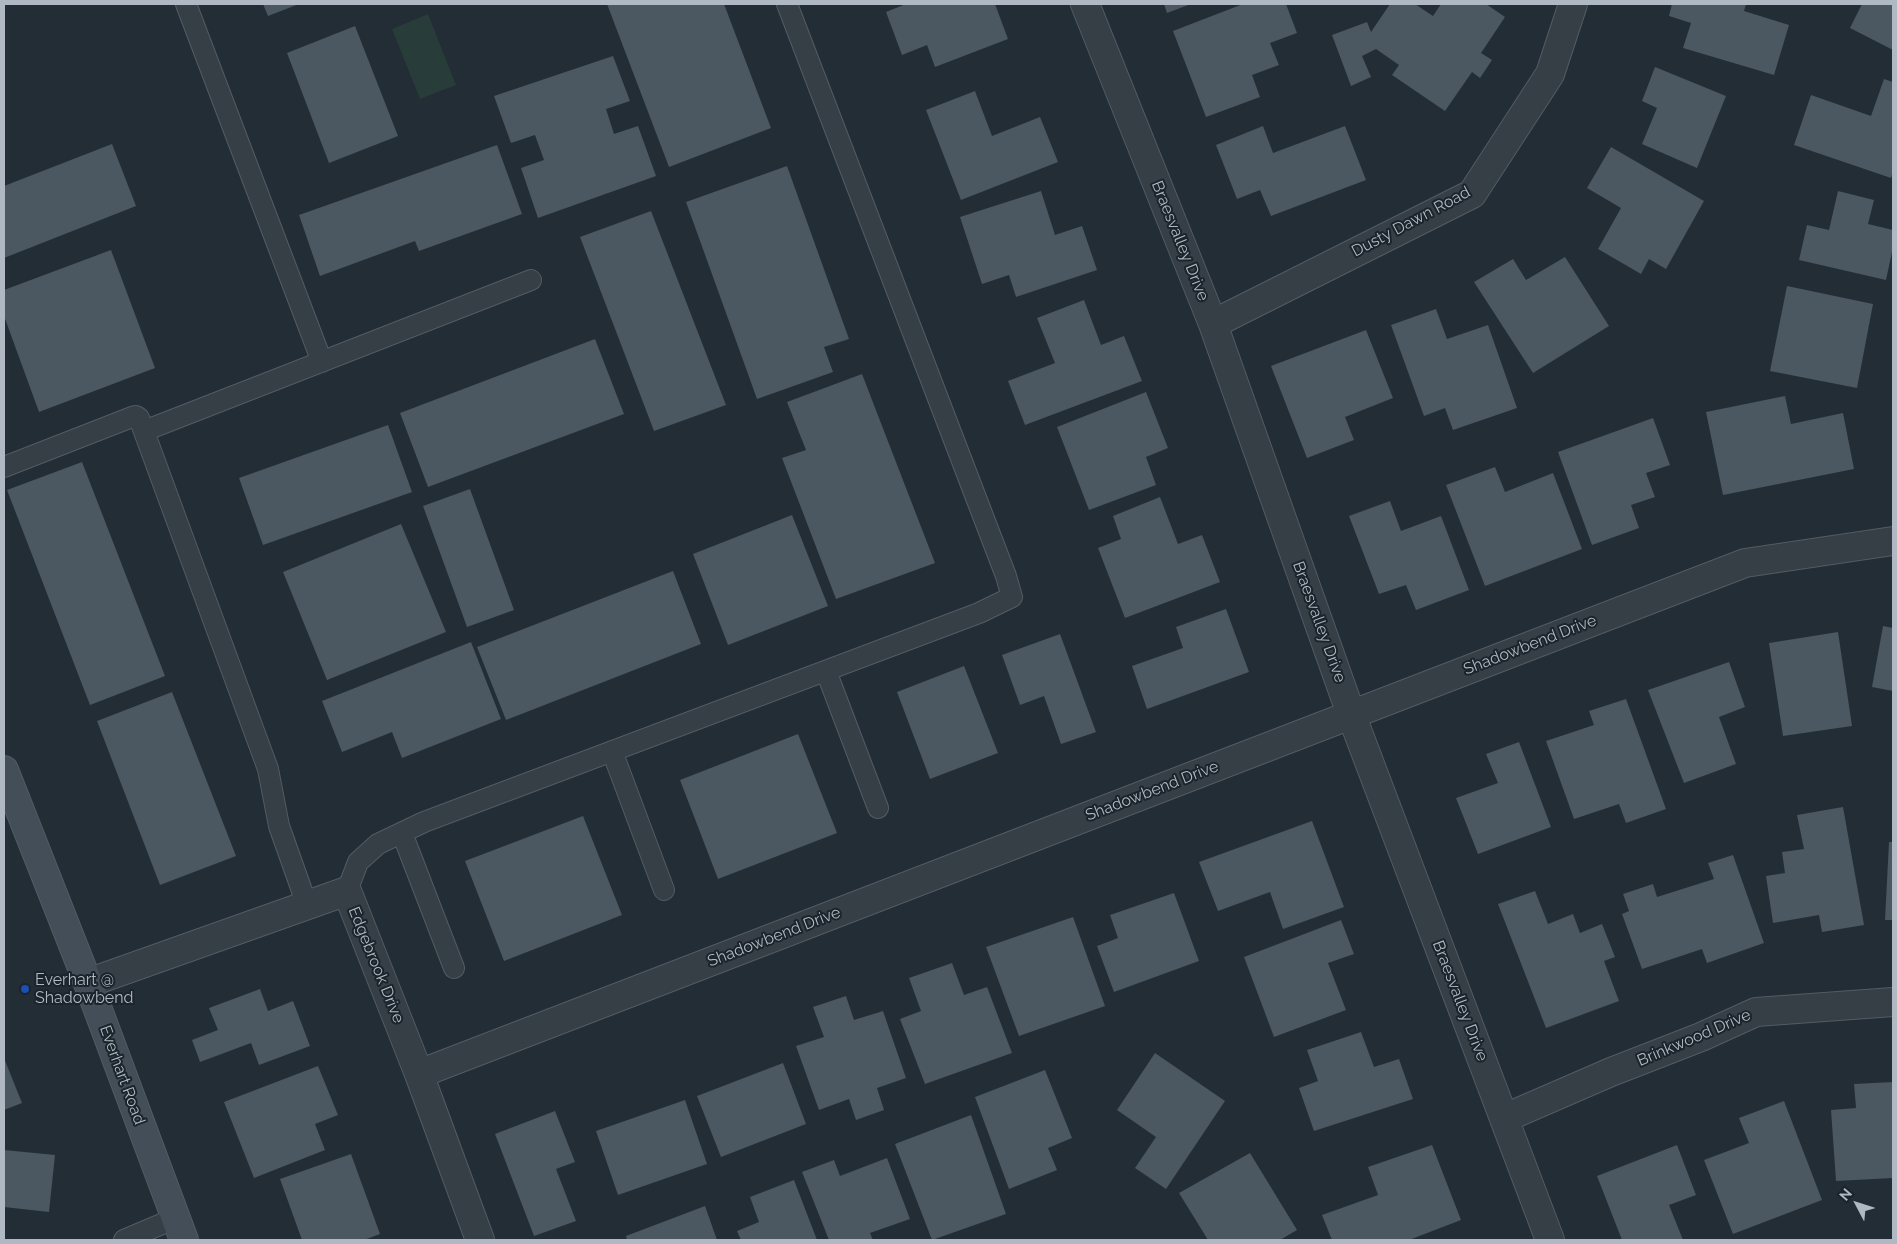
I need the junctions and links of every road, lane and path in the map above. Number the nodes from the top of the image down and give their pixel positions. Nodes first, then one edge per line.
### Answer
1 (186, 4) edge
2 (787, 4) edge
3 (1085, 4) edge
4 (1573, 4) edge
5 (531, 280) dead end
6 (1213, 324) junction
7 (322, 362) junction
8 (144, 431) junction
9 (4, 467) edge
10 (1893, 541) edge
11 (826, 671) junction
12 (1351, 714) junction
13 (612, 751) junction
14 (4, 770) edge
15 (878, 808) dead end
16 (402, 832) junction
17 (664, 890) dead end
18 (347, 891) junction
19 (307, 905) junction
20 (454, 968) dead end
21 (88, 983) junction
22 (1893, 1002) edge
23 (419, 1074) junction
24 (1505, 1118) junction
25 (180, 1229) edge
26 (124, 1240) edge
27 (480, 1240) edge
28 (1550, 1240) edge

1 - 7 lane
2 - 11 lane
3 - 6 street, Braesvalley Drive
4 - 6 street, Dusty Dawn Road
5 - 7 lane
6 - 12 street, Braesvalley Drive
7 - 8 lane
8 - 9 lane
8 - 19 lane
10 - 12 street, Shadowbend Drive
11 - 13 lane
11 - 15 lane
12 - 23 street, Shadowbend Drive
12 - 24 street, Braesvalley Drive
13 - 16 lane
13 - 17 lane
14 - 21 main road, Everhart Road
16 - 18 lane
16 - 20 lane
18 - 19 street, Edgebrook Drive
18 - 23 street, Edgebrook Drive
19 - 21 street, Edgebrook Drive
21 - 25 main road, Everhart Road
22 - 24 street, Brinkwood Drive
23 - 27 street, Edgebrook Drive
24 - 28 street, Braesvalley Drive
25 - 26 lane

